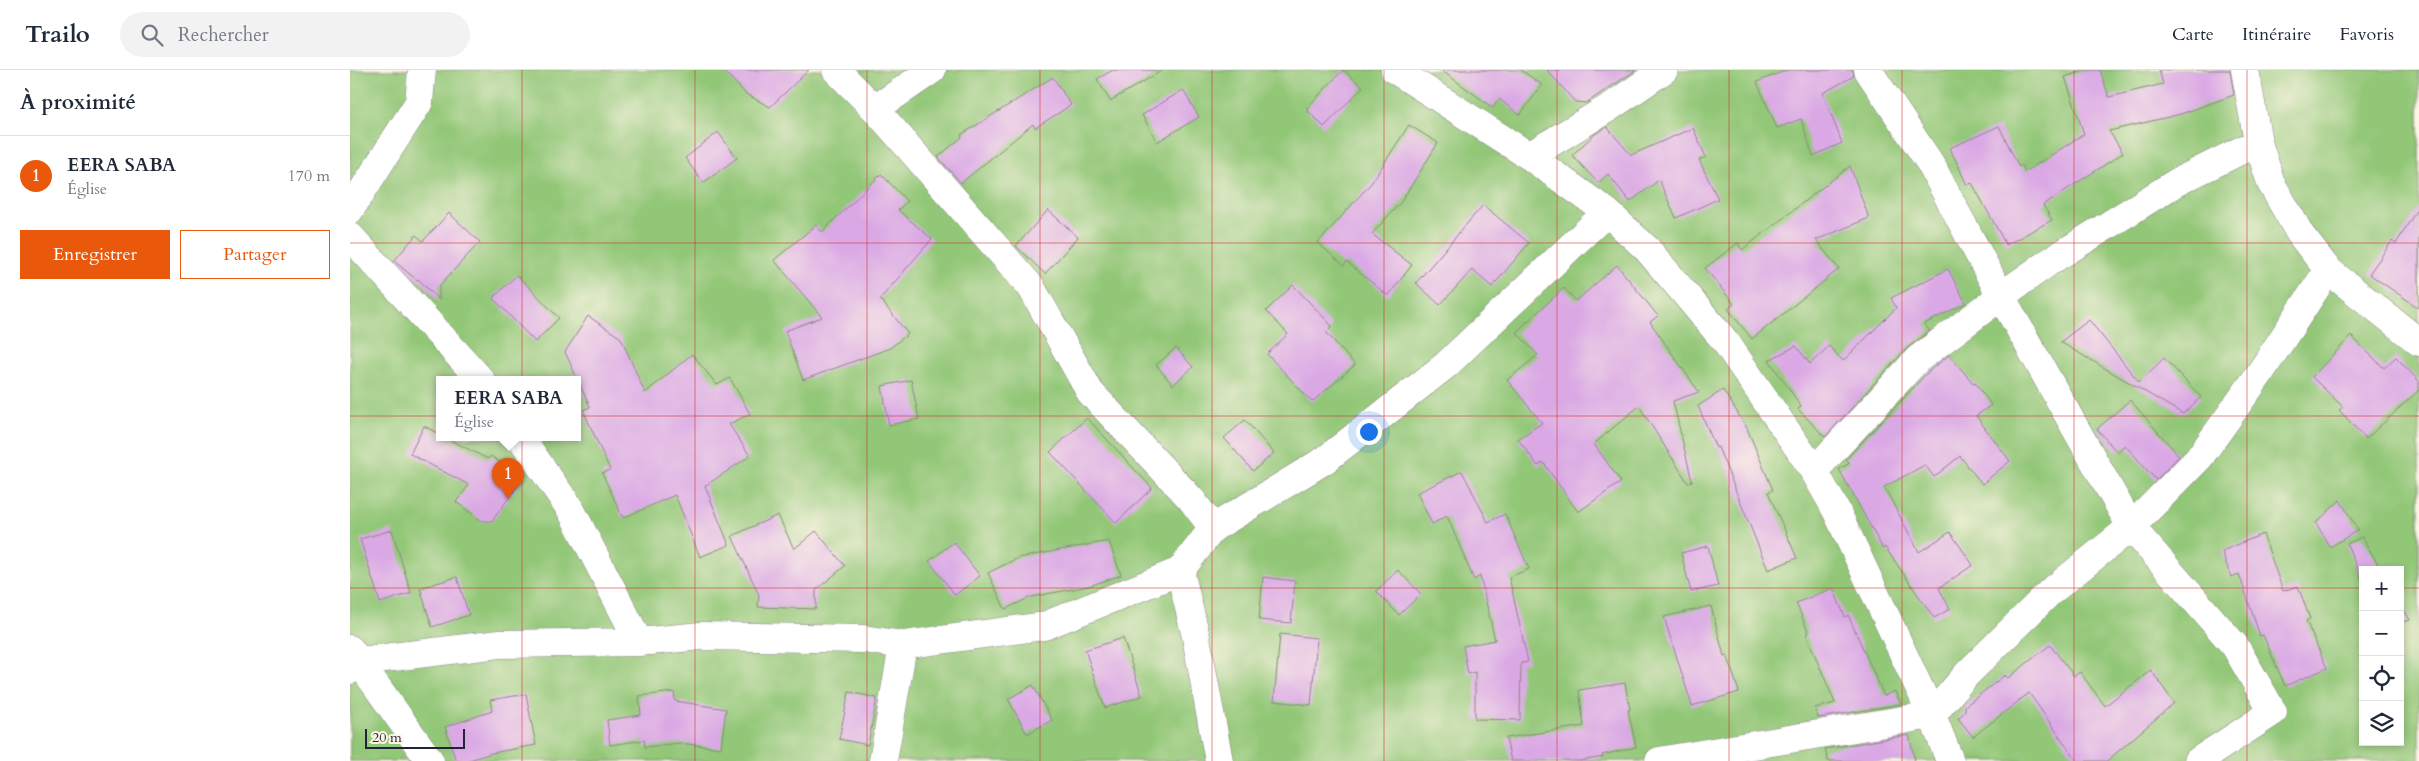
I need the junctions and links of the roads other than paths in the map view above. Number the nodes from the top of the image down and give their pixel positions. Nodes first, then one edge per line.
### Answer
1 (422, 70) edge
2 (836, 70) edge
3 (932, 70) edge
4 (1396, 70) edge
5 (1664, 70) edge
6 (1868, 70) edge
7 (2245, 70) edge
8 (875, 109) junction
9 (2258, 142) junction
10 (1529, 156) junction
11 (350, 210) edge
12 (1607, 212) junction
13 (350, 236) edge
14 (2328, 270) junction
15 (2001, 296) junction
16 (2419, 342) edge
17 (477, 376) edge
18 (523, 441) edge
19 (1814, 471) junction
20 (2131, 527) junction
21 (1213, 528) junction
22 (1180, 571) junction
23 (639, 642) junction
24 (903, 645) junction
25 (353, 660) edge
26 (1932, 715) junction
27 (430, 761) edge
28 (883, 761) edge
29 (1218, 761) edge
30 (1659, 761) edge
31 (1950, 761) edge
32 (2198, 761) edge

1 - 11 street
2 - 8 street
3 - 8 street
4 - 10 street
5 - 10 street
6 - 15 street
7 - 9 street
8 - 21 street
9 - 14 street
9 - 15 street
10 - 12 street
12 - 19 street
12 - 21 street
13 - 17 street
14 - 16 street
14 - 20 street
15 - 19 street
15 - 20 street
18 - 23 street
19 - 26 street
20 - 26 street
20 - 32 street
21 - 22 street
22 - 24 street
22 - 29 street
23 - 24 street
23 - 25 street
24 - 28 street
25 - 27 street
26 - 30 street
26 - 31 street

